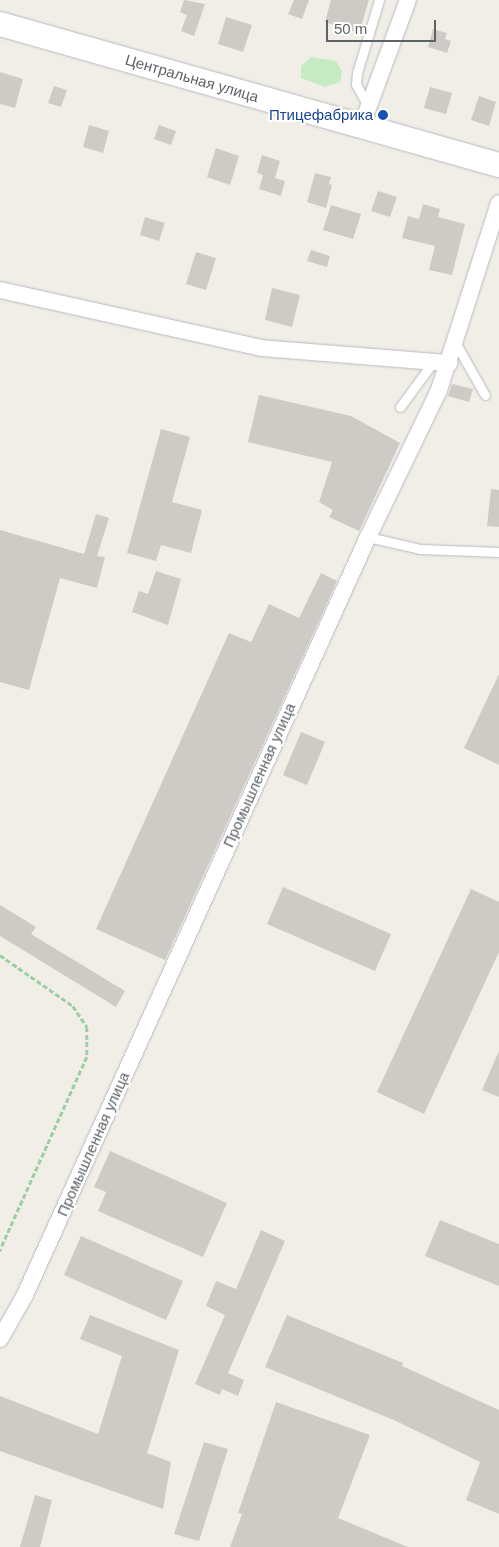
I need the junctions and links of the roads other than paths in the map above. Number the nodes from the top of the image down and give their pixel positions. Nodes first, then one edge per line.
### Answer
1 (379, 0) edge
2 (408, 0) edge
3 (0, 24) edge
4 (364, 117) junction
5 (499, 165) edge
6 (499, 203) edge
7 (0, 290) edge
8 (455, 342) junction
9 (441, 363) junction
10 (485, 395) dead end
11 (400, 407) dead end
12 (368, 537) junction
13 (499, 552) edge
14 (0, 1339) edge

1 - 4 lane
2 - 4 street
3 - 4 main road, Центральная улица
4 - 5 main road, Центральная улица
6 - 8 street, Промышленная улица
7 - 9 street
8 - 9 street, Промышленная улица
8 - 10 lane
9 - 11 lane
9 - 12 street, Промышленная улица
12 - 13 lane
12 - 14 street, Промышленная улица

